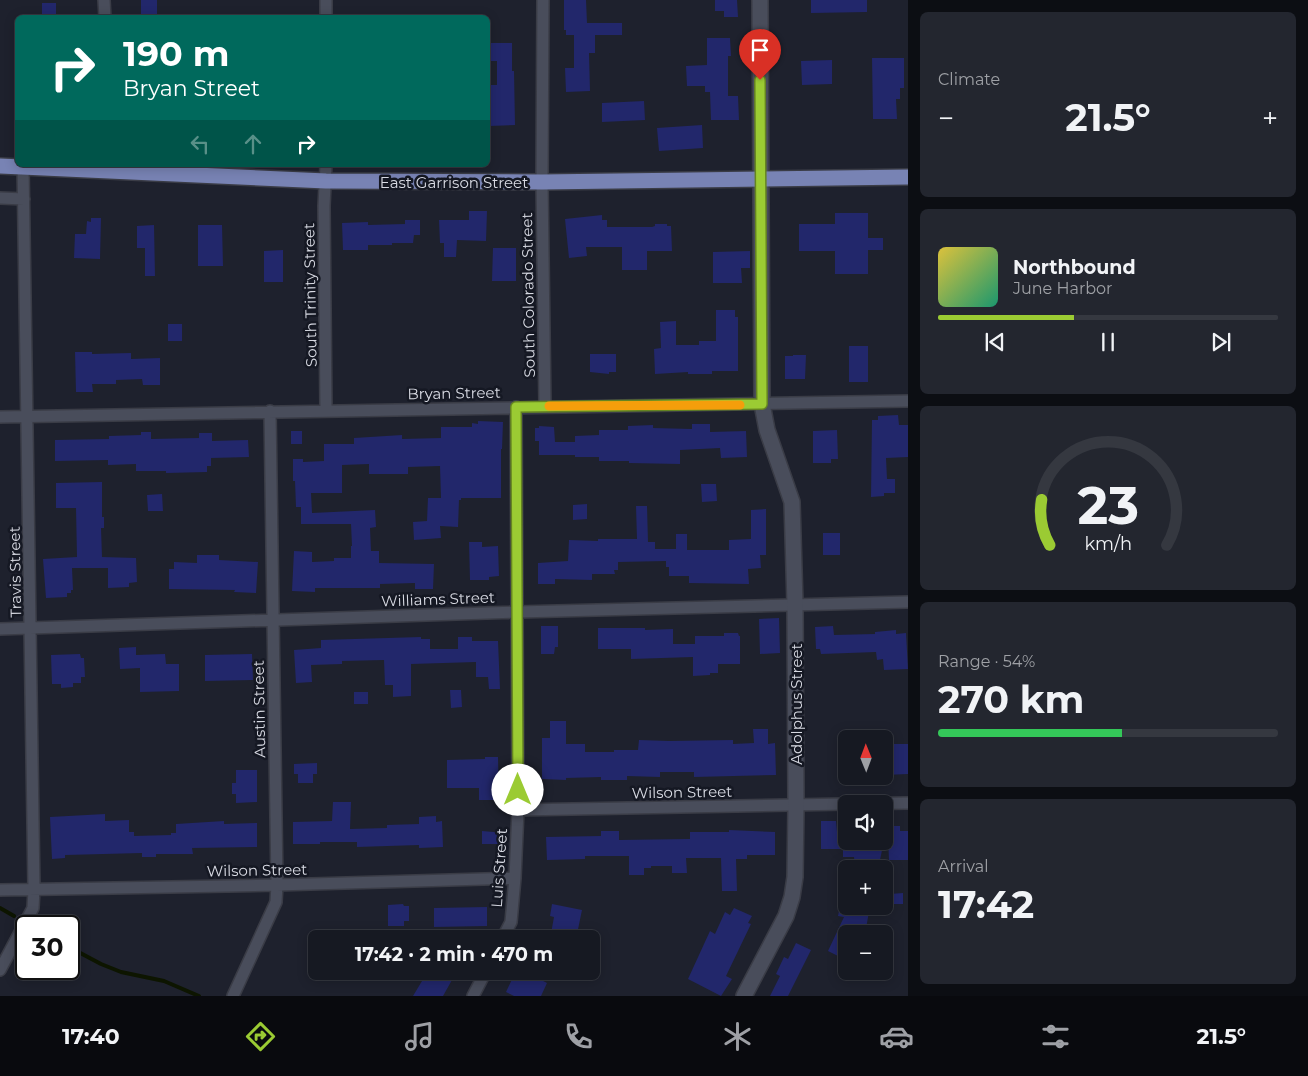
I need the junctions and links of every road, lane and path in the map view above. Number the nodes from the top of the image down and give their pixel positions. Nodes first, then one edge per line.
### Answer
1 (104, 0) edge
2 (326, 0) edge
3 (543, 0) edge
4 (760, 0) edge
5 (105, 15) edge
6 (326, 15) edge
7 (0, 166) edge
8 (15, 166) edge
9 (24, 167) edge
10 (68, 167) edge
11 (326, 167) edge
12 (112, 168) edge
13 (908, 177) edge
14 (761, 180) junction
15 (326, 181) junction
16 (542, 182) junction
17 (0, 198) edge
18 (24, 199) junction
19 (908, 401) edge
20 (762, 404) junction
21 (545, 406) junction
22 (516, 407) junction
23 (326, 410) junction
24 (270, 411) junction
25 (0, 416) edge
26 (27, 416) junction
27 (908, 602) edge
28 (795, 604) junction
29 (518, 612) junction
30 (272, 620) junction
31 (30, 628) junction
32 (0, 629) edge
33 (893, 803) edge
34 (908, 803) edge
35 (838, 804) edge
36 (796, 805) junction
37 (518, 810) junction
38 (515, 878) junction
39 (277, 885) junction
40 (34, 889) junction
41 (0, 890) edge
42 (507, 930) edge
43 (0, 970) edge
44 (481, 980) edge
45 (233, 996) edge
46 (473, 996) edge
47 (744, 996) edge

1 - 5 street
2 - 6 street
3 - 16 street, South Colorado Street
4 - 14 street, Adolphus Street
7 - 8 main road, East Garrison Street
9 - 18 street, Travis Street
10 - 12 main road, East Garrison Street
11 - 15 street, South Trinity Street
12 - 15 main road, East Garrison Street
13 - 14 main road, East Garrison Street
14 - 16 main road, East Garrison Street
14 - 20 street, Adolphus Street
15 - 16 main road, East Garrison Street
15 - 23 street, South Trinity Street
16 - 21 street, South Colorado Street
17 - 18 street
18 - 26 street, Travis Street
19 - 20 street, Bryan Street
20 - 21 street, Bryan Street
20 - 28 street, Adolphus Street
21 - 22 street, Bryan Street
22 - 23 street, Bryan Street
22 - 29 street, Luis Street
23 - 24 street, Bryan Street
24 - 26 street, Bryan Street
24 - 30 street, Austin Street
25 - 26 street, Bryan Street
26 - 31 street, Travis Street
27 - 28 street, Williams Street
28 - 29 street, Williams Street
28 - 36 street, Adolphus Street
29 - 30 street, Williams Street
29 - 37 street, Luis Street
30 - 31 street, Williams Street
30 - 39 street, Austin Street
31 - 32 street, Williams Street
31 - 40 street, Travis Street
33 - 34 street, Wilson Street
35 - 36 street, Wilson Street
36 - 37 street, Wilson Street
36 - 47 street, Adolphus Street
37 - 38 street, Luis Street
38 - 39 street, Wilson Street
38 - 42 street, Luis Street
39 - 40 street, Wilson Street
39 - 45 street, Austin Street
40 - 41 street, Wilson Street
40 - 43 street, Travis Street
44 - 46 street

